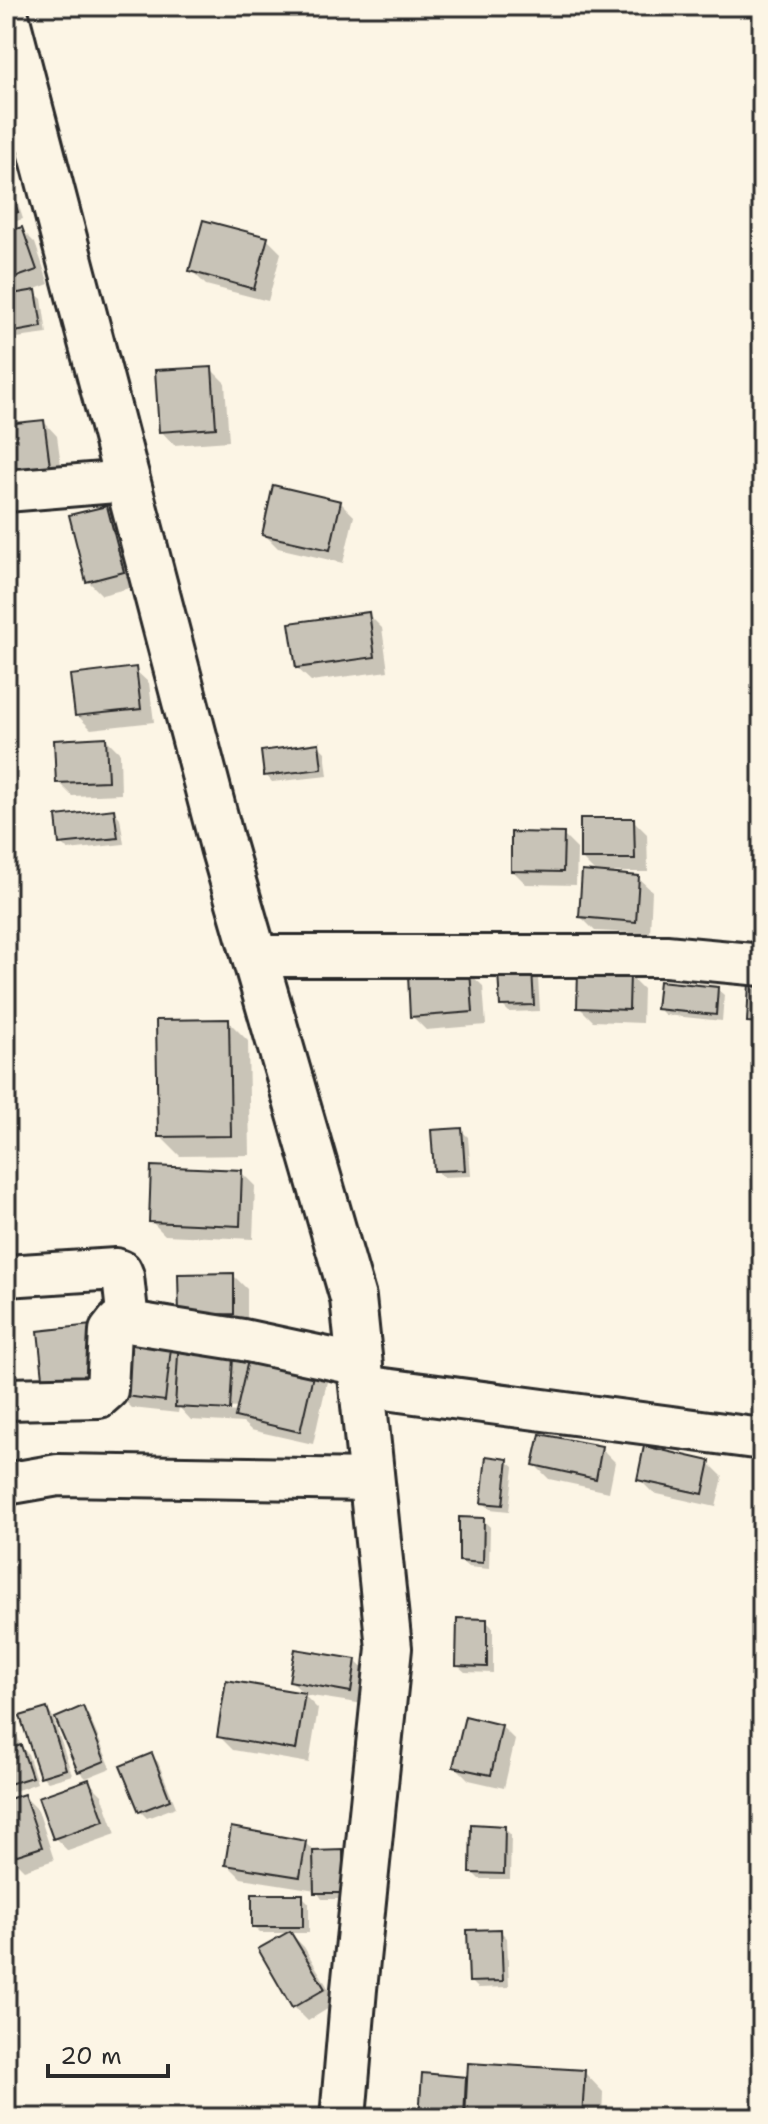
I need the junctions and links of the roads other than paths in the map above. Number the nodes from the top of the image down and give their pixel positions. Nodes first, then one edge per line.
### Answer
1 (6, 16) edge
2 (127, 481) junction
3 (6, 491) edge
4 (254, 956) junction
5 (762, 965) edge
6 (6, 1276) edge
7 (128, 1322) junction
8 (361, 1376) junction
9 (6, 1399) edge
10 (762, 1439) edge
11 (372, 1480) junction
12 (6, 1484) edge
13 (343, 2118) edge

1 - 2 street
2 - 3 street
2 - 4 street
4 - 5 street
4 - 8 street
6 - 7 street
7 - 8 street
7 - 9 street
8 - 10 street
8 - 11 street
11 - 12 street
11 - 13 street

